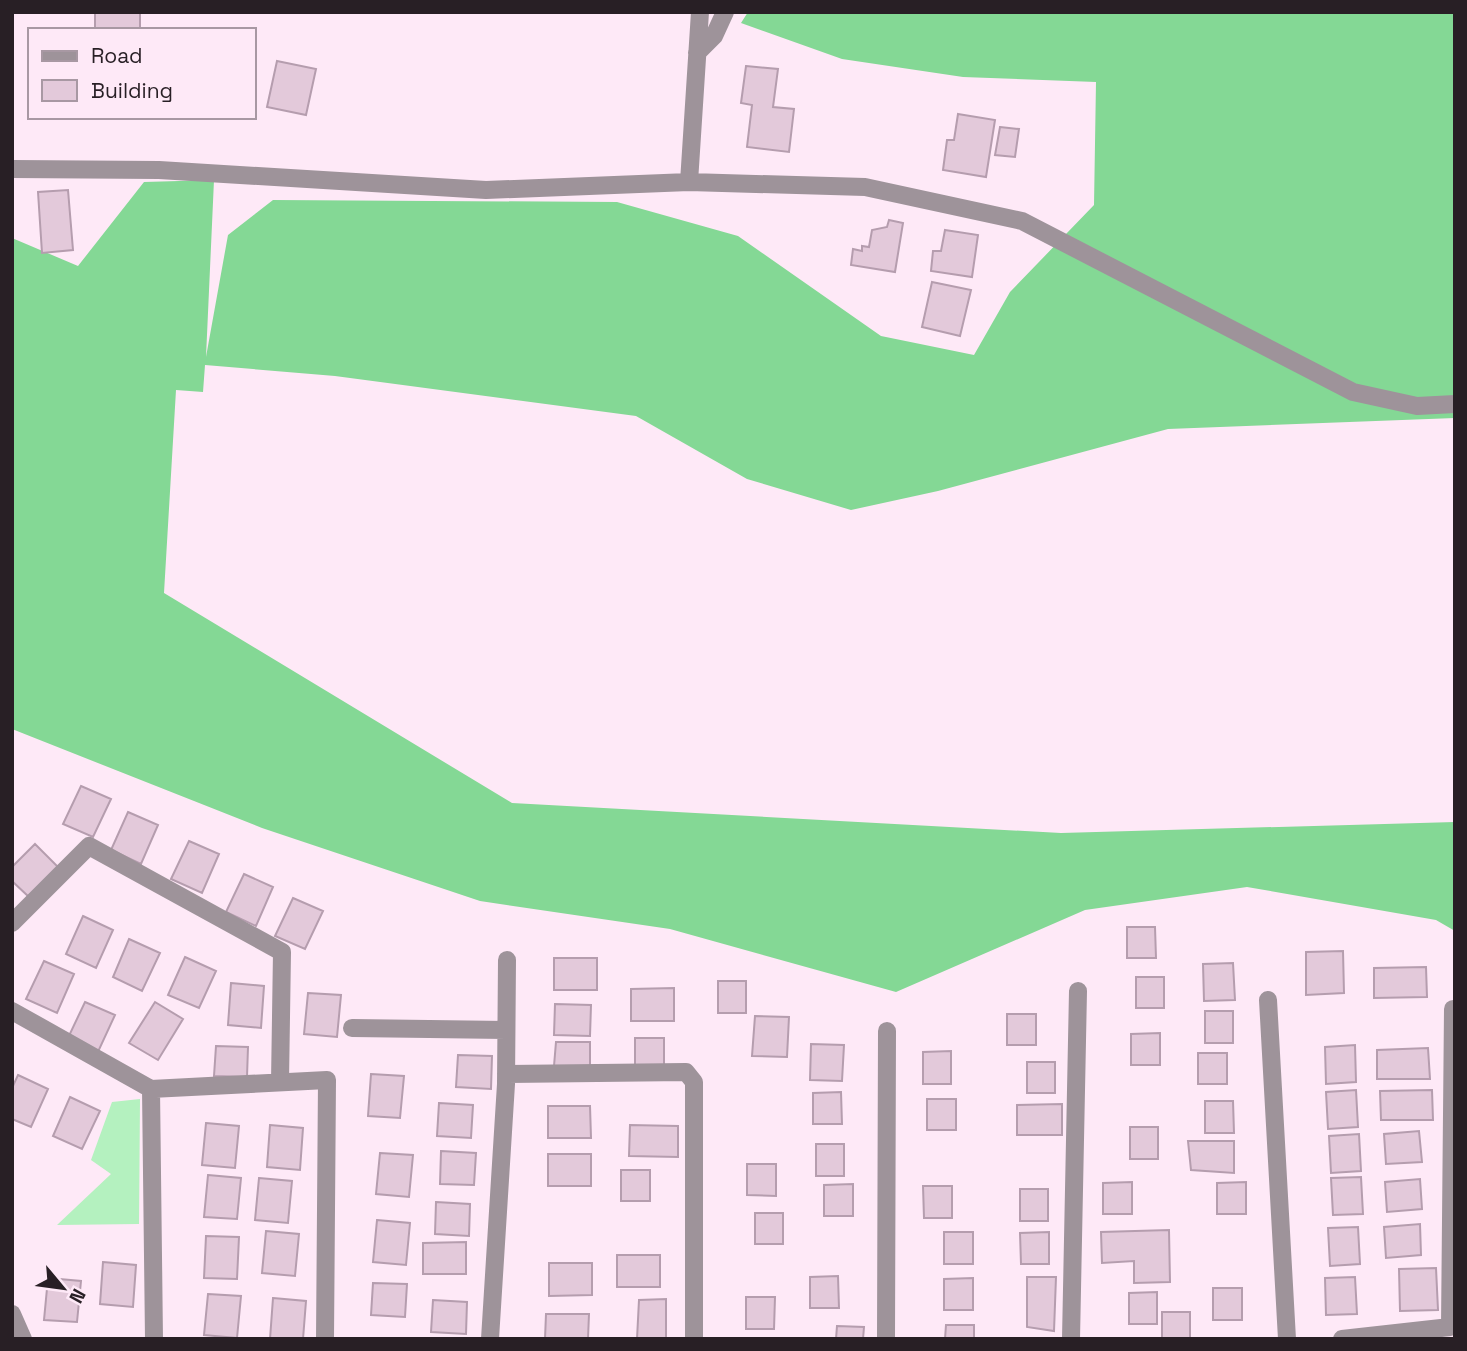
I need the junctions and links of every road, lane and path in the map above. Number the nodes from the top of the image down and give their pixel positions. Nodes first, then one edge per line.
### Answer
1 (700, 12) edge
2 (725, 12) edge
3 (697, 53) junction
4 (12, 169) edge
5 (689, 182) junction
6 (1455, 404) edge
7 (12, 923) edge
8 (508, 960) dead end
9 (1078, 991) dead end
10 (1268, 1000) dead end
11 (1453, 1009) edge
12 (12, 1011) edge
13 (352, 1028) dead end
14 (506, 1030) junction
15 (887, 1031) dead end
16 (506, 1074) junction
17 (280, 1082) junction
18 (151, 1089) junction
19 (12, 1314) edge
20 (23, 1339) edge
21 (154, 1339) edge
22 (325, 1339) edge
23 (490, 1339) edge
24 (694, 1339) edge
25 (886, 1339) edge
26 (1071, 1339) edge
27 (1287, 1339) edge
28 (1342, 1339) edge

1 - 3 street
2 - 3 street
3 - 5 street
4 - 5 street
5 - 6 street
7 - 17 street
8 - 14 street
9 - 26 street
10 - 27 street
11 - 28 street
12 - 18 street
13 - 14 street
14 - 16 street
15 - 25 street
16 - 23 street
16 - 24 street
17 - 18 street
17 - 22 street
18 - 21 street
19 - 20 street

